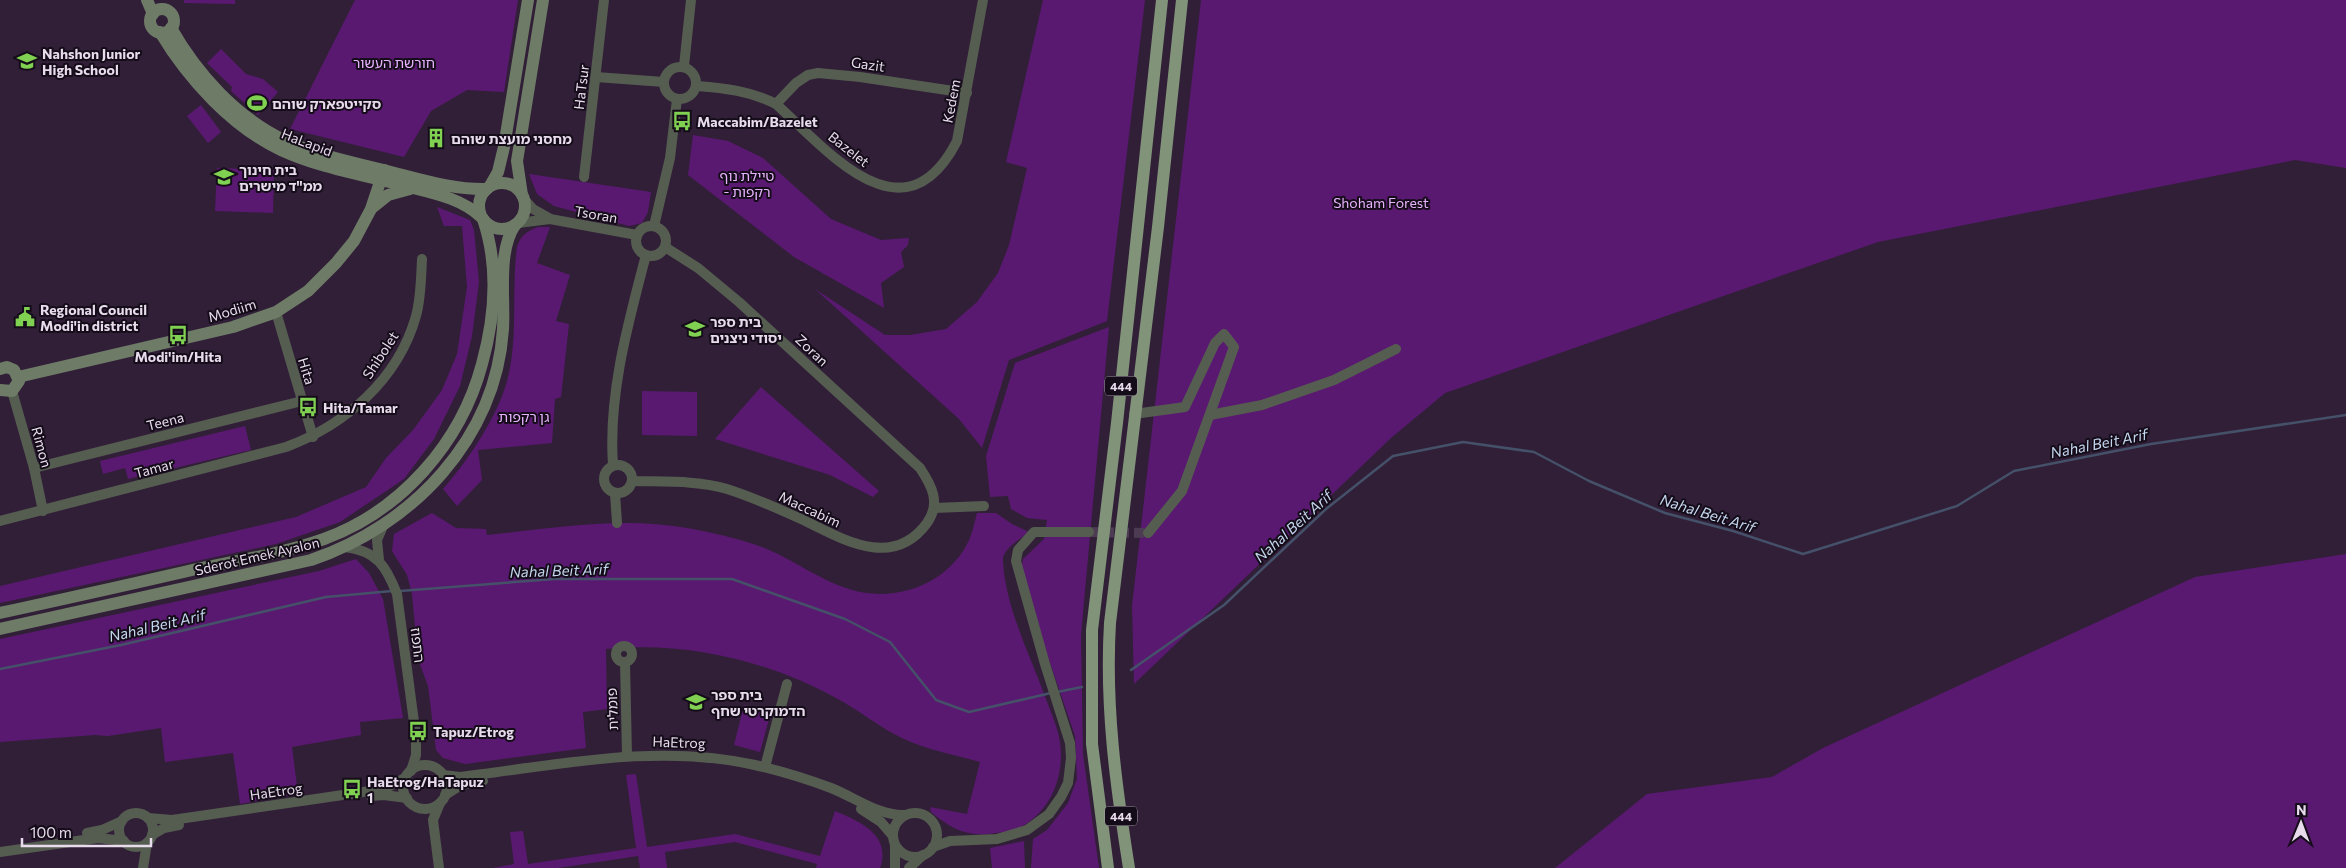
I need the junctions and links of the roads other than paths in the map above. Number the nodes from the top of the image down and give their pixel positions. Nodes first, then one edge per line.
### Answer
1 (147, 0) edge
2 (528, 0) edge
3 (543, 0) edge
4 (604, 0) edge
5 (691, 0) edge
6 (983, 0) edge
7 (1162, 0) edge
8 (1182, 0) edge
9 (158, 8) edge
10 (166, 30) junction
11 (684, 66) junction
12 (596, 77) junction
13 (664, 82) junction
14 (697, 86) junction
15 (967, 93) junction
16 (677, 99) junction
17 (776, 104) junction
18 (382, 175) junction
19 (584, 177) dead end
20 (910, 186) joint
21 (489, 187) junction
22 (416, 189) junction
23 (523, 197) junction
24 (371, 209) junction
25 (482, 218) junction
26 (550, 219) junction
27 (516, 224) junction
28 (654, 226) junction
29 (637, 235) junction
30 (665, 247) junction
31 (646, 255) junction
32 (422, 259) dead end
33 (276, 312) junction
34 (1396, 349) dead end
35 (1, 365) edge
36 (18, 377) junction
37 (6, 391) edge
38 (302, 401) junction
39 (1134, 414) junction
40 (1210, 415) junction
41 (313, 437) junction
42 (613, 466) junction
43 (34, 468) junction
44 (632, 480) junction
45 (615, 493) junction
46 (984, 506) dead end
47 (934, 508) junction
48 (43, 511) junction
49 (0, 521) edge
50 (617, 523) dead end
51 (383, 526) junction
52 (1089, 532) tunnel mouth
53 (1148, 533) dead end
54 (345, 547) junction
55 (380, 562) junction
56 (0, 613) edge
57 (0, 629) edge
58 (625, 662) dead end
59 (787, 684) dead end
60 (416, 737) junction
61 (628, 756) junction
62 (432, 767) junction
63 (765, 768) junction
64 (408, 774) junction
65 (443, 775) junction
66 (407, 798) junction
67 (442, 799) junction
68 (420, 808) junction
69 (906, 815) junction
70 (148, 818) junction
71 (122, 821) junction
72 (933, 824) junction
73 (149, 839) junction
74 (894, 840) junction
75 (961, 840) junction
76 (127, 844) junction
77 (0, 847) edge
78 (933, 847) junction
79 (0, 852) edge
80 (923, 855) junction
81 (142, 868) edge
82 (434, 868) edge
83 (439, 868) edge
84 (895, 868) edge
85 (909, 868) edge
86 (1108, 868) edge
87 (1129, 868) edge

1 - 9 main road
2 - 21 main road
3 - 23 main road
4 - 12 street, HaTsur
5 - 11 street
6 - 15 street, Kedem
7 - 86 main road, 444
8 - 39 main road, 444
9 - 10 main road
9 - 10 main road
10 - 18 main road, HaLapid
11 - 13 street
11 - 14 street
12 - 13 street
12 - 19 street, HaTsur
13 - 16 street
14 - 16 street
14 - 17 street, Bazelet
15 - 17 street, Gazit
15 - 20 street, Kedem
16 - 28 street
17 - 20 street, Bazelet
18 - 21 main road, HaLapid
18 - 22 main road, HaLapid
18 - 24 main road, Modiim
21 - 23 main road
21 - 25 main road
22 - 24 main road
22 - 25 main road, HaLapid
23 - 26 street, Tsoran
23 - 27 main road
24 - 33 main road, Modiim
25 - 27 main road
25 - 56 main road, Sderot Emek Ayalon
26 - 27 street, Tsoran
26 - 29 street, Tsoran
27 - 51 main road, Sderot Emek Ayalon
28 - 29 street
28 - 30 street
29 - 31 street
30 - 31 street
30 - 47 street, Zoran
31 - 42 street
32 - 41 street, Shibolet
33 - 36 main road, Modiim
33 - 38 street, Hita
34 - 40 street
35 - 36 main road
36 - 37 main road
37 - 43 street, Rimon
38 - 41 street, Hita
38 - 43 street, Teena
39 - 40 street
39 - 87 main road, 444
40 - 53 street
41 - 48 street, Tamar
42 - 44 street
42 - 45 street
43 - 48 street, Rimon
44 - 45 street
44 - 47 street, Maccabim
45 - 50 street
46 - 47 street
48 - 49 street, Tamar
51 - 54 main road, Sderot Emek Ayalon
51 - 55 street, התפוז
52 - 75 street
54 - 55 street
54 - 57 main road, Sderot Emek Ayalon
55 - 60 street, התפוז
58 - 61 street, פומלית
59 - 63 street
60 - 62 street, התפוז
60 - 64 street, התפוז
61 - 63 street, HaEtrog
61 - 65 street, HaEtrog
62 - 64 street
62 - 65 street
63 - 69 street, HaEtrog
64 - 66 street
64 - 70 street, HaEtrog
65 - 67 street
66 - 68 street
66 - 73 street, HaEtrog
67 - 68 street
67 - 74 street, HaEtrog
67 - 83 street
68 - 82 street
69 - 72 street
69 - 74 street
70 - 71 street
70 - 73 street
71 - 76 street
71 - 77 street
72 - 75 street
72 - 78 street
73 - 76 street
73 - 81 street
74 - 80 street
74 - 84 street
75 - 78 street
76 - 79 street
76 - 81 street
78 - 80 street
80 - 85 street

